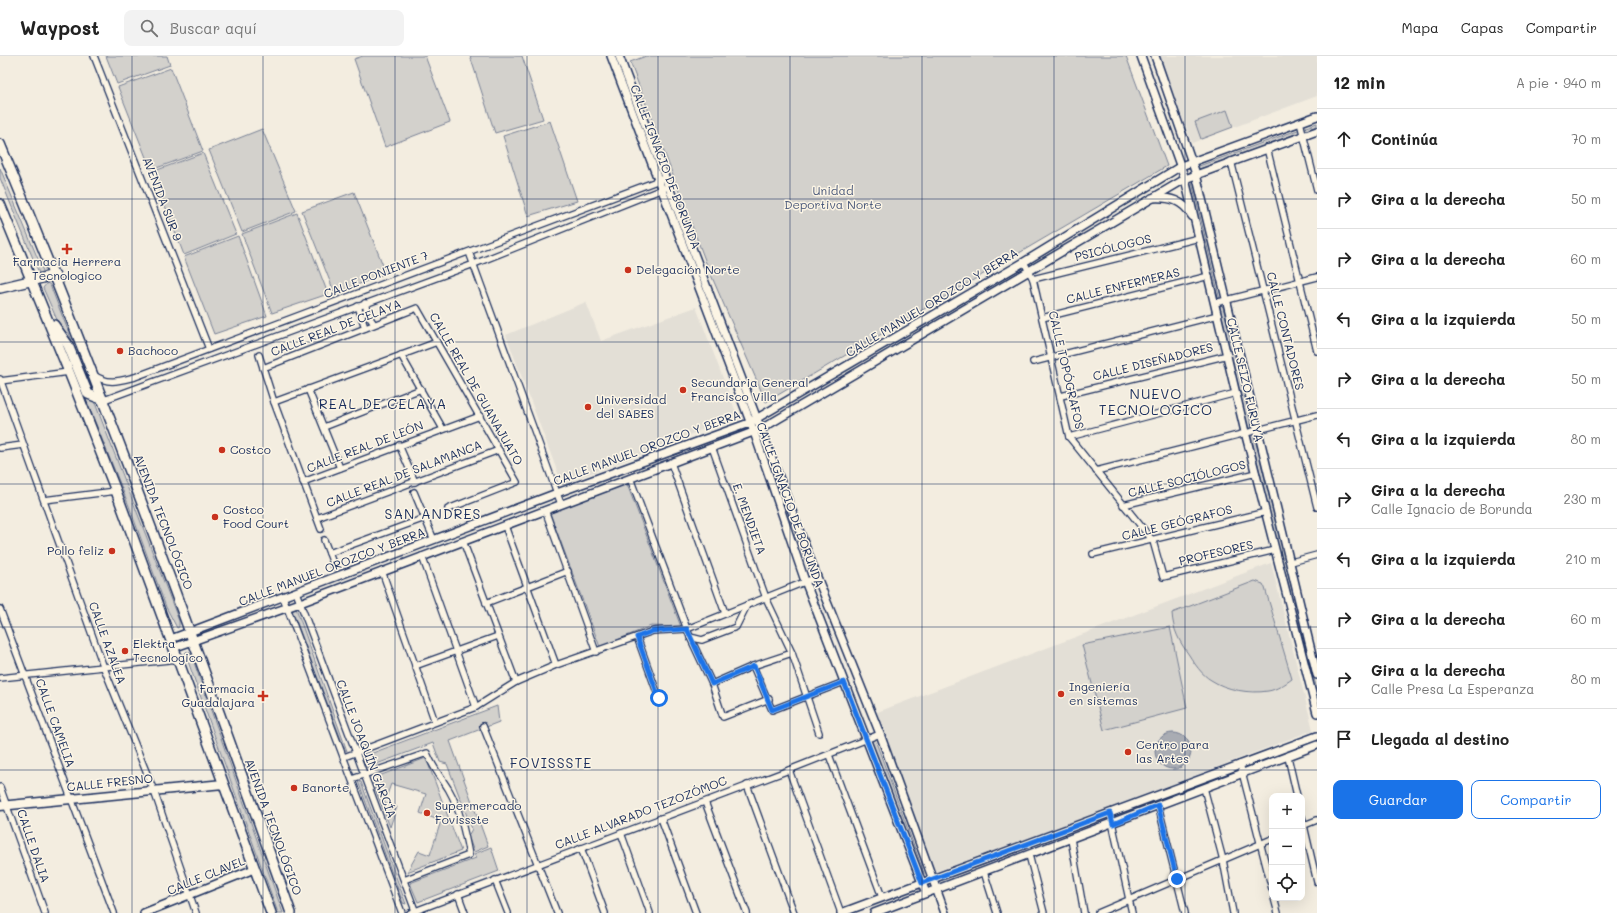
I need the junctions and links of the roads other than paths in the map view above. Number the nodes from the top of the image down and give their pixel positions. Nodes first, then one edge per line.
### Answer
1 (94, 56) edge
2 (611, 56) edge
3 (620, 56) edge
4 (1141, 56) edge
5 (1155, 56) edge
6 (1317, 116) edge
7 (1300, 122) junction
8 (1317, 131) edge
9 (1303, 136) junction
10 (0, 144) edge
11 (1267, 148) junction
12 (1192, 161) junction
13 (1231, 161) junction
14 (1182, 166) junction
15 (1196, 174) junction
16 (666, 177) junction
17 (1185, 179) junction
18 (658, 181) junction
19 (670, 186) junction
20 (662, 190) junction
21 (1317, 190) edge
22 (1150, 198) junction
23 (0, 204) edge
24 (1196, 223) junction
25 (1199, 238) junction
26 (469, 252) junction
27 (1024, 262) junction
28 (474, 264) junction
29 (1029, 271) junction
30 (55, 275) junction
31 (1209, 276) junction
32 (1317, 277) edge
33 (1033, 279) junction
34 (32, 282) junction
35 (1299, 282) junction
36 (0, 288) edge
37 (1264, 291) junction
38 (1227, 300) junction
39 (1215, 303) junction
40 (365, 304) junction
41 (358, 306) junction
42 (417, 308) joint
43 (43, 309) junction
44 (1218, 315) junction
45 (1042, 318) junction
46 (374, 324) junction
47 (365, 328) junction
48 (437, 342) junction
49 (209, 349) junction
50 (1317, 351) edge
51 (259, 355) dead end
52 (401, 355) junction
53 (1228, 355) junction
54 (1051, 356) junction
55 (1033, 362) dead end
56 (263, 368) junction
57 (69, 372) junction
58 (94, 375) junction
59 (0, 380) edge
60 (308, 389) junction
61 (421, 389) junction
62 (1236, 393) junction
63 (1061, 396) junction
64 (104, 400) junction
65 (274, 402) junction
66 (1317, 415) edge
67 (480, 416) junction
68 (757, 419) junction
69 (1296, 420) junction
70 (749, 423) junction
71 (324, 426) junction
72 (443, 429) junction
73 (761, 429) junction
74 (1258, 429) junction
75 (754, 432) junction
76 (1245, 432) junction
77 (1069, 437) junction
78 (399, 445) junction
79 (23, 446) junction
80 (712, 447) junction
81 (0, 448) edge
82 (499, 450) junction
83 (671, 463) junction
84 (340, 468) junction
85 (1096, 471) junction
86 (1256, 473) junction
87 (630, 478) junction
88 (303, 482) junction
89 (415, 482) junction
90 (116, 491) junction
91 (414, 492) dead end
92 (557, 493) junction
93 (44, 500) junction
94 (561, 504) junction
95 (1123, 505) junction
96 (1317, 507) edge
97 (448, 509) dead end
98 (545, 510) junction
99 (1266, 512) junction
100 (317, 518) junction
101 (425, 518) junction
102 (505, 526) junction
103 (321, 530) dead end
104 (324, 540) dead end
105 (434, 540) junction
106 (463, 541) junction
107 (1153, 541) junction
108 (1275, 550) junction
109 (329, 553) junction
110 (1094, 554) dead end
111 (1317, 555) edge
112 (422, 556) junction
113 (1291, 562) junction
114 (334, 566) dead end
115 (382, 571) junction
116 (568, 571) junction
117 (817, 577) junction
118 (1163, 577) joint
119 (805, 581) junction
120 (527, 587) junction
121 (296, 592) junction
122 (283, 597) junction
123 (766, 598) junction
124 (300, 603) junction
125 (486, 603) junction
126 (747, 605) junction
127 (288, 607) junction
128 (0, 609) edge
129 (725, 613) junction
130 (687, 629) junction
131 (191, 631) junction
132 (498, 636) junction
133 (637, 637) junction
134 (690, 637) junction
135 (171, 639) junction
136 (194, 641) junction
137 (173, 648) junction
138 (456, 651) junction
139 (596, 652) junction
140 (792, 653) junction
141 (178, 659) junction
142 (556, 665) junction
143 (416, 666) junction
144 (754, 666) junction
145 (104, 668) junction
146 (26, 675) junction
147 (1317, 675) edge
148 (0, 678) edge
149 (516, 682) junction
150 (844, 682) junction
151 (712, 684) junction
152 (807, 696) junction
153 (659, 698) dead end
154 (769, 699) junction
155 (476, 707) junction
156 (1317, 713) edge
157 (435, 722) junction
158 (484, 726) dead end
159 (819, 733) dead end
160 (880, 734) junction
161 (1317, 736) edge
162 (866, 741) junction
163 (1317, 745) edge
164 (356, 752) junction
165 (829, 755) junction
166 (344, 757) junction
167 (1288, 757) junction
168 (1240, 764) junction
169 (789, 770) junction
170 (364, 774) junction
171 (1243, 774) junction
172 (352, 779) junction
173 (223, 784) junction
174 (747, 785) junction
175 (0, 787) edge
176 (1204, 788) junction
177 (154, 791) junction
178 (1296, 793) edge
179 (72, 800) junction
180 (705, 802) junction
181 (1158, 805) junction
182 (3, 806) edge
183 (1110, 813) junction
184 (661, 818) junction
185 (1317, 820) edge
186 (1113, 824) junction
187 (1305, 825) edge
188 (1304, 829) edge
189 (621, 833) junction
190 (1071, 839) junction
191 (1269, 840) edge
192 (1261, 844) junction
193 (580, 848) junction
194 (1029, 855) junction
195 (1222, 860) junction
196 (538, 864) junction
197 (254, 869) junction
198 (984, 872) junction
199 (1269, 877) edge
200 (934, 878) junction
201 (1177, 879) junction
202 (404, 880) junction
203 (495, 880) junction
204 (1317, 882) edge
205 (922, 883) junction
206 (937, 889) junction
207 (926, 893) junction
208 (458, 894) junction
209 (190, 895) junction
210 (882, 897) junction
211 (1128, 900) junction
212 (1275, 901) edge
213 (414, 912) edge
214 (879, 912) edge
215 (44, 913) edge
216 (114, 913) edge
217 (144, 913) edge
218 (196, 913) edge
219 (271, 913) edge
220 (291, 913) edge
221 (402, 913) edge
222 (465, 913) edge
223 (508, 913) edge
224 (557, 913) edge
225 (605, 913) edge
226 (650, 913) edge
227 (696, 913) edge
228 (747, 913) edge
229 (794, 913) edge
230 (841, 913) edge
231 (945, 913) edge
232 (996, 913) edge
233 (1044, 913) edge
234 (1084, 913) edge
235 (1098, 913) edge
236 (1132, 913) edge
237 (1185, 913) edge
238 (1233, 913) edge
239 (1278, 913) edge

1 - 49 street, AVENIDA SUR 9
2 - 18 street, CALLE IGNACIO DE BORUNDA
3 - 16 street, CALLE IGNACIO DE BORUNDA
4 - 14 street, CALLE SEIZO FURUYA
5 - 12 street, CALLE SEIZO FURUYA
6 - 7 street, CALLE MANUEL OROZCO Y BERRA
7 - 9 street
7 - 12 street, CALLE MANUEL OROZCO Y BERRA
8 - 9 street, CALLE MANUEL OROZCO Y BERRA
9 - 11 street, CALLE MANUEL OROZCO Y BERRA
9 - 21 street
10 - 30 main road, AVENIDA TECNOLÓGICO
11 - 13 street, CALLE MANUEL OROZCO Y BERRA
11 - 35 street
12 - 14 street, CALLE MANUEL OROZCO Y BERRA
12 - 15 street, CALLE SEIZO FURUYA
13 - 15 street, CALLE MANUEL OROZCO Y BERRA
13 - 37 street, CALLE CONTADORES
14 - 17 street, CALLE SEIZO FURUYA
14 - 27 street, CALLE MANUEL OROZCO Y BERRA
15 - 17 street, CALLE MANUEL OROZCO Y BERRA
15 - 38 street, CALLE SEIZO FURUYA
16 - 18 street, CALLE PONIENTE 7
16 - 19 street, CALLE IGNACIO DE BORUNDA
17 - 22 street, CALLE MANUEL OROZCO Y BERRA
17 - 24 street, CALLE SEIZO FURUYA
18 - 20 street, CALLE IGNACIO DE BORUNDA
18 - 26 street, CALLE PONIENTE 7
19 - 20 street, CALLE PONIENTE 7
19 - 68 street, CALLE IGNACIO DE BORUNDA
20 - 28 street, CALLE PONIENTE 7
20 - 70 street, CALLE IGNACIO DE BORUNDA
22 - 24 street
22 - 29 street, CALLE MANUEL OROZCO Y BERRA
23 - 34 main road
24 - 25 street, CALLE SEIZO FURUYA
25 - 31 street, CALLE SEIZO FURUYA
25 - 33 street, PSICÓLOGOS
26 - 28 street
26 - 49 street, CALLE PONIENTE 7
27 - 29 street, CALLE TOPÓGRAFOS
27 - 68 street, CALLE MANUEL OROZCO Y BERRA
28 - 40 street, CALLE PONIENTE 7
28 - 92 street
29 - 33 street, CALLE TOPÓGRAFOS
29 - 73 street, CALLE MANUEL OROZCO Y BERRA
30 - 34 main road
30 - 58 main road, AVENIDA TECNOLÓGICO
31 - 39 street, CALLE SEIZO FURUYA
31 - 45 street, CALLE ENFERMERAS
32 - 35 street
33 - 45 street, CALLE TOPÓGRAFOS
34 - 36 main road
34 - 43 main road
35 - 37 street
35 - 50 street
37 - 38 street
37 - 69 street, CALLE CONTADORES
38 - 39 street
38 - 74 street, CALLE SEIZO FURUYA
39 - 44 street, CALLE SEIZO FURUYA
40 - 41 street, CALLE PONIENTE 7
40 - 46 street
41 - 47 street
41 - 64 street, CALLE PONIENTE 7
42 - 46 street, CALLE REAL DE CELAYA
42 - 48 street, CALLE REAL DE GUANAJUATO
43 - 57 main road
43 - 64 main road
44 - 53 street, CALLE SEIZO FURUYA
44 - 54 street
45 - 54 street, CALLE TOPÓGRAFOS
46 - 47 street, CALLE REAL DE CELAYA
47 - 56 street, CALLE REAL DE CELAYA
48 - 52 street
48 - 67 street, CALLE REAL DE GUANAJUATO
49 - 58 street, CALLE PONIENTE 7
51 - 56 street
52 - 60 street
52 - 61 street
53 - 62 street, CALLE SEIZO FURUYA
53 - 63 street, CALLE DISEÑADORES
54 - 55 street
54 - 63 street, CALLE TOPÓGRAFOS
56 - 65 street
57 - 59 street
57 - 90 main road
58 - 64 main road, AVENIDA TECNOLÓGICO
59 - 79 street, CALLE AZALEA
60 - 65 street
60 - 71 street
61 - 71 street
61 - 72 street
62 - 76 street, CALLE SEIZO FURUYA
62 - 77 street
63 - 77 street, CALLE TOPÓGRAFOS
64 - 131 main road, AVENIDA TECNOLÓGICO
65 - 88 street
66 - 69 street
67 - 72 street, CALLE REAL DE LEÓN
67 - 82 street, CALLE REAL DE GUANAJUATO
68 - 70 street, CALLE MANUEL OROZCO Y BERRA
68 - 73 street, CALLE IGNACIO DE BORUNDA
69 - 74 street
69 - 96 street, CALLE CONTADORES
70 - 75 street, CALLE IGNACIO DE BORUNDA
70 - 92 street, CALLE MANUEL OROZCO Y BERRA
71 - 84 street
72 - 78 street, CALLE REAL DE LEÓN
73 - 75 street, CALLE MANUEL OROZCO Y BERRA
73 - 117 street, CALLE IGNACIO DE BORUNDA
74 - 76 street
74 - 113 street, CALLE SEIZO FURUYA
75 - 80 street, CALLE MANUEL OROZCO Y BERRA
75 - 119 street, CALLE IGNACIO DE BORUNDA
76 - 85 street
76 - 86 street, CALLE SEIZO FURUYA
77 - 85 street, CALLE TOPÓGRAFOS
78 - 84 street, CALLE REAL DE LEÓN
78 - 89 street
79 - 81 street
79 - 93 street, CALLE AZALEA
80 - 83 street, CALLE MANUEL OROZCO Y BERRA
80 - 123 street, E. MENDIETA
82 - 89 street, CALLE REAL DE SALAMANCA
82 - 97 street, CALLE REAL DE GUANAJUATO
83 - 87 street, CALLE MANUEL OROZCO Y BERRA
83 - 129 street
84 - 88 street, CALLE REAL DE LEÓN
85 - 95 street, CALLE TOPÓGRAFOS
86 - 95 street, CALLE SOCIÓLOGOS
86 - 99 street, CALLE SEIZO FURUYA
87 - 94 street, CALLE MANUEL OROZCO Y BERRA
87 - 130 street
88 - 100 street
89 - 100 street, CALLE REAL DE SALAMANCA
90 - 93 street
90 - 135 main road
91 - 101 street
92 - 94 street
92 - 105 street, CALLE MANUEL OROZCO Y BERRA
93 - 145 street, CALLE AZALEA
94 - 98 street, CALLE MANUEL OROZCO Y BERRA
95 - 107 street, CALLE TOPÓGRAFOS
98 - 102 street, CALLE MANUEL OROZCO Y BERRA
98 - 116 street
99 - 107 street, CALLE GEÓGRAFOS
99 - 108 street, CALLE SEIZO FURUYA
100 - 103 street
101 - 105 street
101 - 109 street
102 - 106 street, CALLE MANUEL OROZCO Y BERRA
102 - 120 street
104 - 109 street
105 - 121 street, CALLE MANUEL OROZCO Y BERRA
106 - 112 street, CALLE MANUEL OROZCO Y BERRA
106 - 125 street
107 - 110 street, CALLE GEÓGRAFOS
107 - 118 street, CALLE TOPÓGRAFOS
108 - 118 street, PROFESORES
108 - 156 street, CALLE SEIZO FURUYA
109 - 114 street
111 - 113 street
112 - 115 street, CALLE MANUEL OROZCO Y BERRA
112 - 138 street
113 - 147 street, CALLE SEIZO FURUYA
115 - 124 street, CALLE MANUEL OROZCO Y BERRA
115 - 143 street
116 - 120 street
116 - 139 street
117 - 119 street
117 - 160 street, CALLE IGNACIO DE BORUNDA
119 - 123 street
119 - 150 street, CALLE IGNACIO DE BORUNDA
120 - 125 street
120 - 142 street
121 - 122 street, CALLE MANUEL OROZCO Y BERRA
121 - 124 street, CALLE JOAQUÍN GARCÍA
122 - 127 street, CALLE JOAQUÍN GARCÍA
122 - 131 street, CALLE MANUEL OROZCO Y BERRA
123 - 126 street
123 - 140 street, E. MENDIETA
124 - 127 street, CALLE MANUEL OROZCO Y BERRA
124 - 164 street, CALLE JOAQUÍN GARCÍA
125 - 132 street
126 - 129 street
126 - 134 street
127 - 136 street, CALLE MANUEL OROZCO Y BERRA
127 - 166 street, CALLE JOAQUÍN GARCÍA
128 - 146 street, CALLE CAMELIA
129 - 130 street
130 - 133 street
130 - 134 street
131 - 135 street, CALLE MANUEL OROZCO Y BERRA
131 - 136 main road, AVENIDA TECNOLÓGICO
132 - 138 street
132 - 149 street
133 - 139 street
133 - 153 street
134 - 151 street
135 - 137 main road
136 - 137 street, CALLE MANUEL OROZCO Y BERRA
136 - 220 main road, AVENIDA TECNOLÓGICO
137 - 141 main road
138 - 143 street
138 - 155 street
139 - 142 street
140 - 144 street
140 - 152 street, E. MENDIETA
141 - 145 street
141 - 173 main road
142 - 149 street
143 - 157 street
144 - 151 street
144 - 154 street
145 - 146 street
145 - 177 street, CALLE AZALEA
146 - 148 street
146 - 179 street, CALLE CAMELIA
149 - 155 street
150 - 152 street
150 - 162 street, CALLE IGNACIO DE BORUNDA
151 - 154 street
152 - 154 street
152 - 159 street, E. MENDIETA
155 - 157 street
157 - 164 street
158 - 196 street
160 - 162 street, CALLE ALVARADO TEZOZÓMOC
160 - 200 street, CALLE IGNACIO DE BORUNDA
161 - 168 street
162 - 165 street, CALLE ALVARADO TEZOZÓMOC
162 - 205 street, CALLE IGNACIO DE BORUNDA
163 - 167 street
164 - 166 street
164 - 170 street, CALLE JOAQUÍN GARCÍA
165 - 169 street, CALLE ALVARADO TEZOZÓMOC
165 - 210 street
166 - 172 street, CALLE JOAQUÍN GARCÍA
167 - 171 street
167 - 178 street
168 - 171 street
168 - 183 street
169 - 174 street, CALLE ALVARADO TEZOZÓMOC
169 - 230 street
170 - 172 street
170 - 202 street, CALLE JOAQUÍN GARCÍA
170 - 202 street
171 - 176 street
171 - 192 street
172 - 221 street, CALLE JOAQUÍN GARCÍA
173 - 177 main road, CALLE FRESNO
173 - 197 main road
174 - 180 street, CALLE ALVARADO TEZOZÓMOC
174 - 229 street
175 - 182 street, CALLE DALIA
176 - 181 street
176 - 195 street
177 - 179 main road, CALLE FRESNO
177 - 209 street, CALLE AZALEA
179 - 182 main road, CALLE FRESNO
179 - 216 street, CALLE CAMELIA
180 - 184 street, CALLE ALVARADO TEZOZÓMOC
180 - 228 street
181 - 186 street
181 - 201 street
182 - 215 street, CALLE DALIA
183 - 186 street
183 - 200 street
184 - 189 street, CALLE ALVARADO TEZOZÓMOC
184 - 227 street
185 - 187 street
186 - 190 street
186 - 211 street
188 - 204 street
189 - 193 street, CALLE ALVARADO TEZOZÓMOC
189 - 226 street
190 - 194 street
190 - 234 street
191 - 192 street
192 - 195 street
192 - 199 street
193 - 196 street, CALLE ALVARADO TEZOZÓMOC
193 - 225 street
194 - 198 street
194 - 233 street
195 - 201 street
195 - 238 street
196 - 203 street, CALLE ALVARADO TEZOZÓMOC
196 - 224 street
197 - 209 street, CALLE CLAVEL
197 - 219 main road
198 - 206 street
198 - 232 street
200 - 205 street
200 - 206 street, CALLE IGNACIO DE BORUNDA
201 - 211 street
201 - 237 street
202 - 213 street, CALLE JOAQUÍN GARCÍA
203 - 208 street, CALLE ALVARADO TEZOZÓMOC
203 - 223 street
205 - 207 street, CALLE IGNACIO DE BORUNDA
205 - 210 street
206 - 207 street
206 - 231 street, CALLE IGNACIO DE BORUNDA
207 - 214 street
208 - 213 street, CALLE ALVARADO TEZOZÓMOC
208 - 222 street
209 - 217 street, CALLE CLAVEL
209 - 218 street, CALLE AZALEA
210 - 230 street
211 - 235 street
211 - 236 street
212 - 239 street

